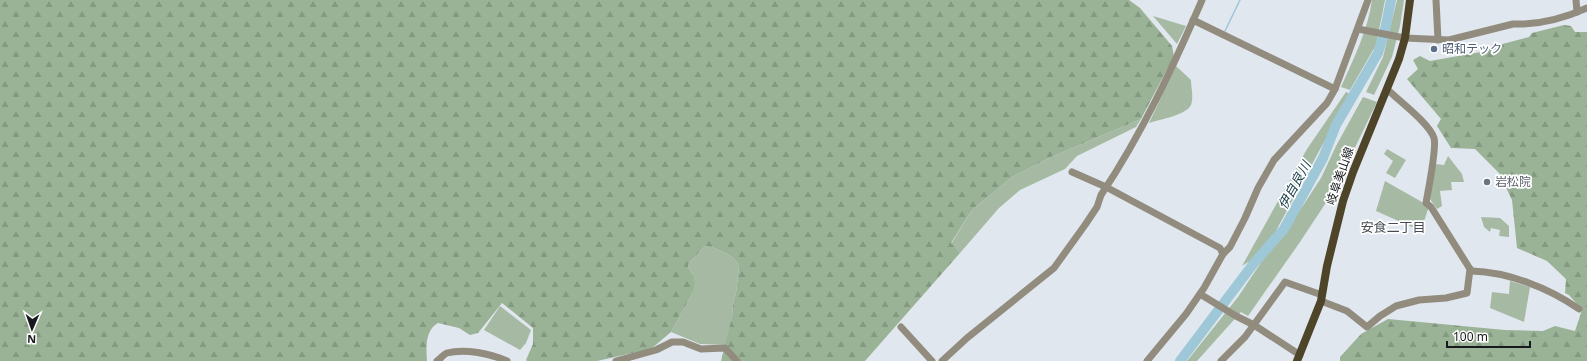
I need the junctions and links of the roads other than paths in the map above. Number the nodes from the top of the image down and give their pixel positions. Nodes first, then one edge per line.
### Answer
1 (1202, 0) edge
2 (1368, 0) edge
3 (1410, 0) edge
4 (1436, 0) edge
5 (1576, 0) edge
6 (1587, 8) edge
7 (1577, 12) junction
8 (1193, 21) junction
9 (1360, 30) junction
10 (1405, 38) junction
11 (1438, 40) junction
12 (1387, 89) junction
13 (1335, 90) junction
14 (1072, 172) dead end
15 (1106, 187) junction
16 (1223, 254) junction
17 (1470, 269) junction
18 (1200, 294) junction
19 (1321, 298) junction
20 (1579, 309) dead end
21 (1254, 325) junction
22 (901, 327) dead end
23 (1299, 358) edge
24 (437, 361) edge
25 (507, 361) edge
26 (616, 361) edge
27 (737, 361) edge
28 (932, 361) edge
29 (942, 361) edge
30 (1147, 361) edge
31 (1221, 361) edge

1 - 8 street
2 - 9 street
3 - 10 main road, 岐阜美山線
4 - 11 street
5 - 7 street
6 - 7 street
7 - 11 street
8 - 13 street
8 - 15 street
9 - 10 street
9 - 13 street
10 - 11 street
10 - 12 main road, 岐阜美山線
12 - 17 street
12 - 19 main road, 岐阜美山線
13 - 16 street
14 - 15 street
15 - 16 street
15 - 29 street
16 - 18 street
17 - 19 street
17 - 20 street
18 - 21 street
18 - 30 street
19 - 21 street
19 - 23 main road, 岐阜美山線
21 - 23 street
21 - 31 street
22 - 28 street
24 - 25 street
26 - 27 street

